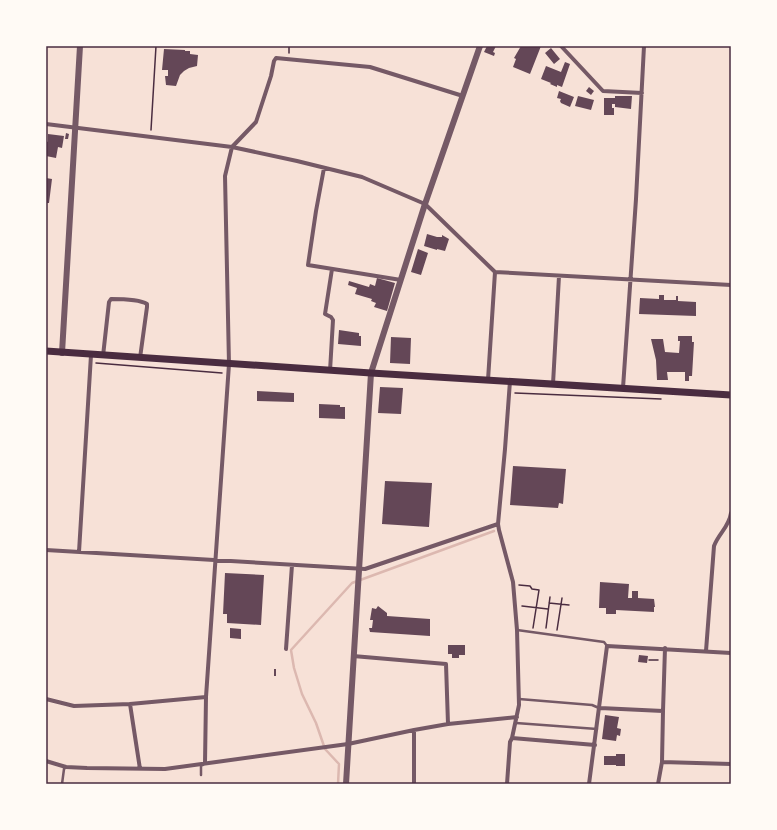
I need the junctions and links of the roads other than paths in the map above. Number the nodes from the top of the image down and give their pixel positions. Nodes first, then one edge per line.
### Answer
1 (80, 46) edge
2 (480, 46) edge
3 (561, 46) edge
4 (644, 46) edge
5 (642, 93) junction
6 (463, 96) junction
7 (46, 124) edge
8 (76, 128) junction
9 (232, 148) junction
10 (324, 168) junction
11 (425, 204) junction
12 (332, 269) junction
13 (495, 272) junction
14 (559, 276) junction
15 (630, 279) junction
16 (401, 280) junction
17 (731, 285) edge
18 (46, 351) edge
19 (62, 353) junction
20 (91, 355) junction
21 (103, 356) junction
22 (140, 358) junction
23 (229, 364) junction
24 (330, 371) junction
25 (371, 373) junction
26 (488, 380) junction
27 (510, 382) junction
28 (553, 384) junction
29 (623, 388) junction
30 (731, 395) edge
31 (731, 512) edge
32 (498, 524) junction
33 (726, 528) junction
34 (731, 529) edge
35 (46, 550) edge
36 (79, 552) junction
37 (216, 561) junction
38 (292, 565) junction
39 (359, 569) junction
40 (518, 630) junction
41 (607, 646) junction
42 (665, 648) junction
43 (286, 649) dead end
44 (706, 651) junction
45 (731, 653) edge
46 (353, 656) junction
47 (206, 697) junction
48 (46, 699) edge
49 (519, 699) junction
50 (130, 704) junction
51 (600, 708) junction
52 (663, 710) junction
53 (517, 717) junction
54 (516, 723) junction
55 (448, 724) junction
56 (597, 729) junction
57 (414, 730) junction
58 (512, 738) junction
59 (348, 744) junction
60 (595, 745) junction
61 (46, 761) edge
62 (662, 762) junction
63 (205, 763) junction
64 (731, 764) edge
65 (66, 767) junction
66 (140, 770) junction
67 (201, 775) dead end
68 (62, 784) edge
69 (346, 784) edge
70 (414, 784) edge
71 (507, 784) edge
72 (589, 784) edge
73 (658, 784) edge

1 - 8 street
2 - 6 street
3 - 5 street
4 - 5 street
5 - 15 street
6 - 9 street
6 - 11 street
7 - 8 street
8 - 9 street
8 - 19 street
9 - 10 street
9 - 23 street
10 - 11 street
10 - 12 street
11 - 13 street
11 - 16 street
12 - 16 street
12 - 24 street
13 - 14 street
13 - 26 street
14 - 15 street
14 - 28 street
15 - 17 street
15 - 29 street
16 - 25 street
18 - 19 main road
19 - 20 main road
20 - 21 main road
20 - 36 street
21 - 22 main road
21 - 22 street
22 - 23 main road
23 - 24 main road
23 - 37 street
24 - 25 main road
25 - 26 main road
25 - 39 street
26 - 27 main road
27 - 28 main road
27 - 32 street
28 - 29 main road
29 - 30 main road
31 - 33 street
32 - 39 street
32 - 40 street
33 - 34 street
33 - 44 street
35 - 36 street
36 - 37 street
37 - 38 street
37 - 47 street
38 - 39 street
38 - 43 street
39 - 46 street
40 - 41 lane
40 - 49 street
41 - 42 street
41 - 51 street
42 - 44 street
42 - 52 street
44 - 45 street
46 - 55 street
46 - 59 street
47 - 50 street
47 - 63 street
48 - 50 street
49 - 51 lane
49 - 53 street
50 - 66 street
51 - 52 street
51 - 56 street
52 - 62 street
53 - 54 street
53 - 55 street
54 - 56 lane
54 - 58 street
55 - 57 street
56 - 60 street
57 - 59 street
57 - 70 street
58 - 60 street
58 - 71 street
59 - 63 street
59 - 69 street
60 - 72 street
61 - 65 street
62 - 64 street
62 - 73 street
63 - 66 street
63 - 67 lane
65 - 66 street
65 - 68 lane

